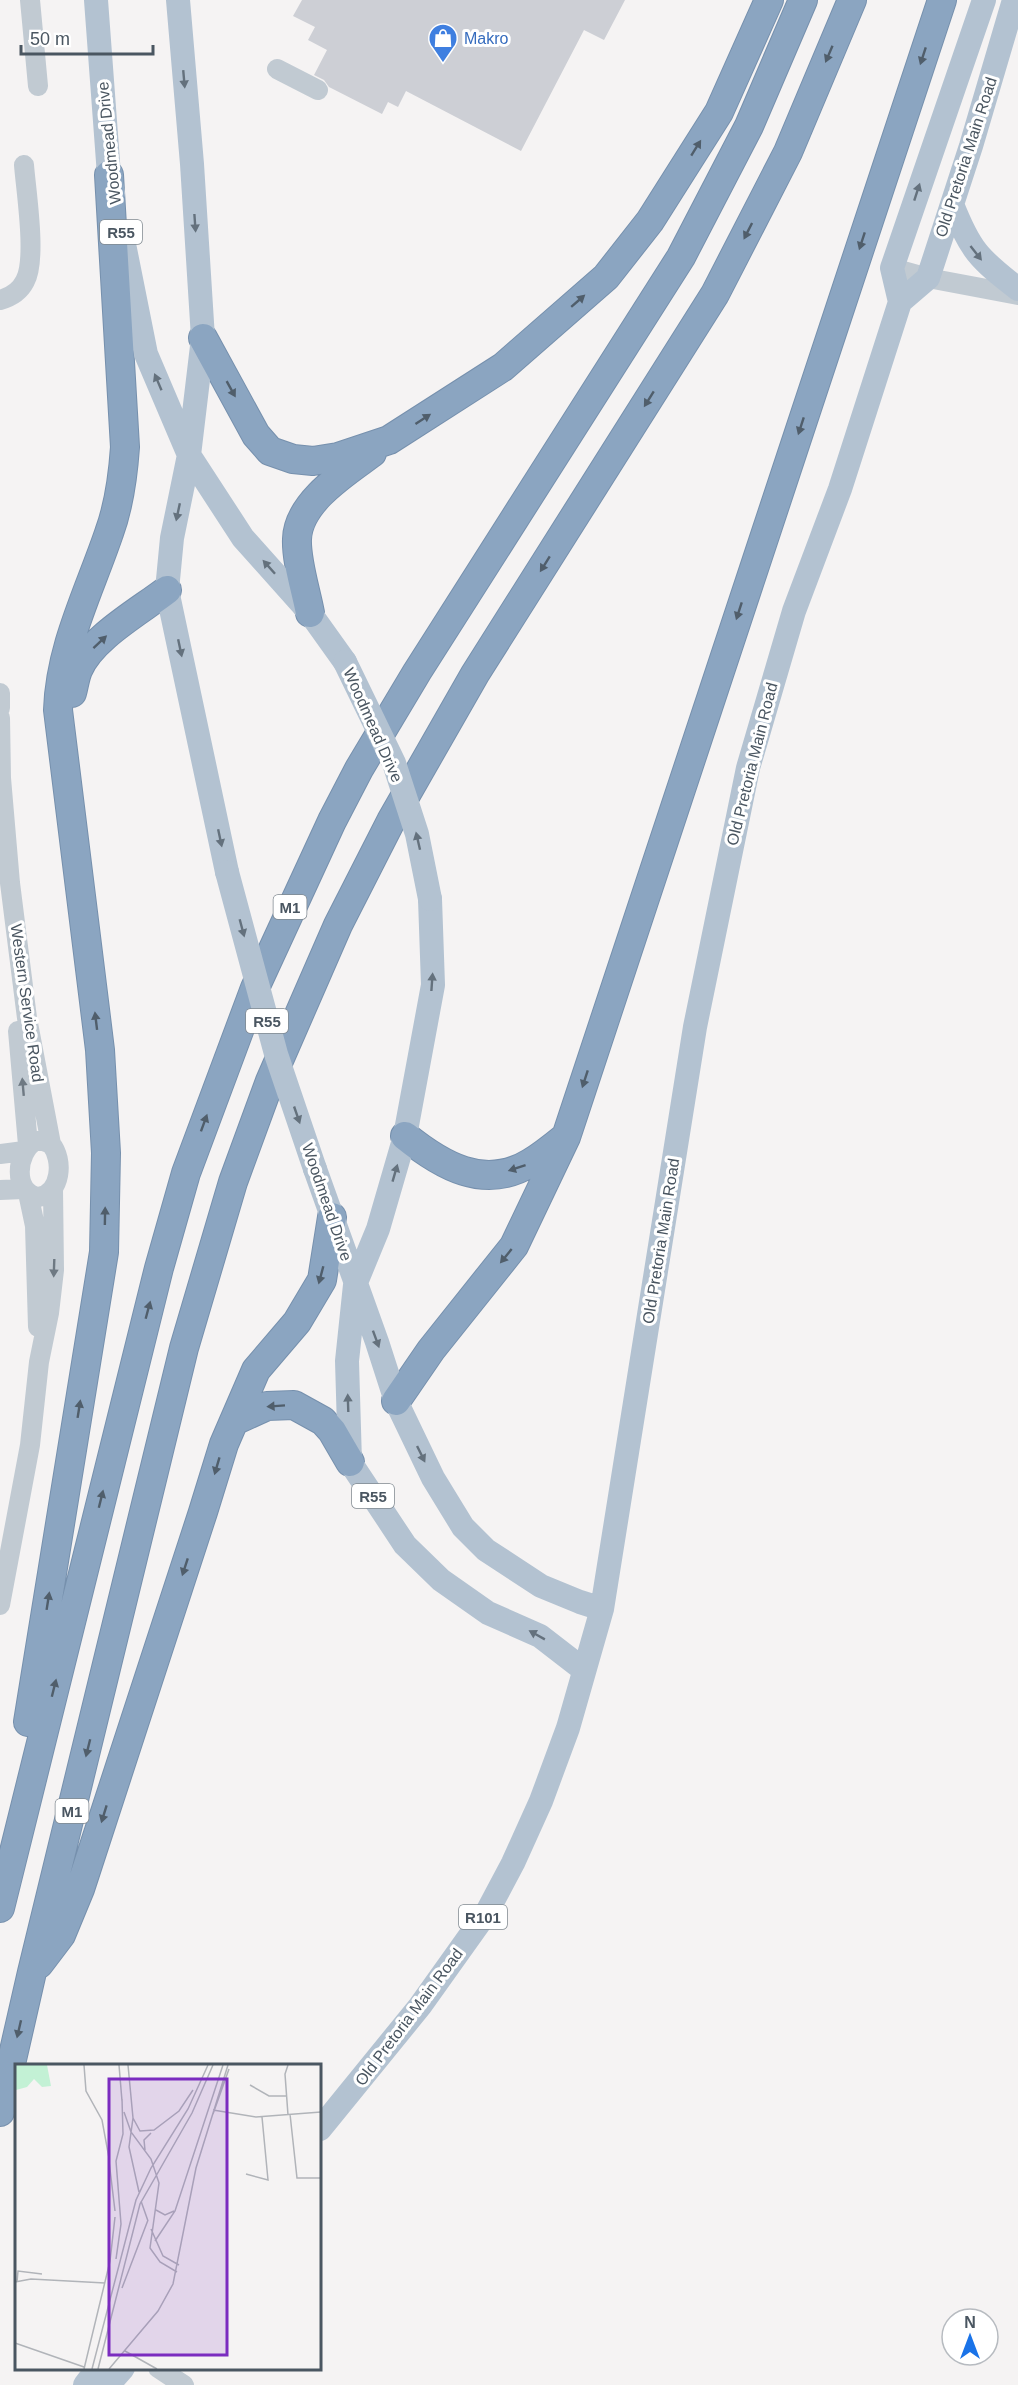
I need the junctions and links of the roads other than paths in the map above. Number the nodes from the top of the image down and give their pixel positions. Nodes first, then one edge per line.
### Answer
1 (30, 0) edge
2 (96, 0) edge
3 (178, 0) edge
4 (769, 0) edge
5 (803, 0) edge
6 (852, 0) edge
7 (942, 0) edge
8 (984, 0) edge
9 (1014, 0) edge
10 (277, 69) dead end
11 (38, 86) dead end
12 (318, 90) dead end
13 (24, 165) dead end
14 (110, 175) junction
15 (952, 204) junction
16 (892, 268) junction
17 (928, 278) junction
18 (1018, 289) edge
19 (1018, 295) edge
20 (0, 300) edge
21 (900, 302) junction
22 (203, 338) junction
23 (389, 440) junction
24 (189, 455) junction
25 (167, 590) junction
26 (310, 613) junction
27 (0, 693) edge
28 (0, 708) edge
29 (0, 717) edge
30 (66, 776) junction
31 (0, 869) edge
32 (405, 1136) junction
33 (566, 1137) junction
34 (51, 1144) junction
35 (26, 1148) junction
36 (0, 1154) edge
37 (53, 1189) junction
38 (0, 1190) edge
39 (26, 1191) junction
40 (332, 1217) junction
41 (356, 1285) junction
42 (39, 1362) junction
43 (396, 1401) junction
44 (234, 1421) junction
45 (350, 1462) junction
46 (0, 1605) edge
47 (602, 1609) junction
48 (584, 1670) junction
49 (0, 1865) edge
50 (0, 1908) edge
51 (32, 1972) junction
52 (0, 2112) edge
53 (321, 2127) edge
54 (96, 2370) edge
55 (121, 2370) edge
56 (161, 2370) edge
57 (85, 2385) edge
58 (108, 2385) edge
59 (184, 2385) edge

1 - 11 street
2 - 14 main road, Woodmead Drive / R55
3 -> 22 main road, Woodmead Drive / R55
23 -> 4 highway
50 -> 5 highway, M1
6 -> 51 highway, M1
7 -> 33 highway
16 -> 8 main road, Old Pretoria Main Road
9 - 15 main road, Old Pretoria Main Road
10 - 12 street
13 - 20 street
24 -> 14 main road, Woodmead Drive / R55
14 - 30 highway
15 - 17 main road, Old Pretoria Main Road
15 -> 18 main road
16 - 17 street
16 - 21 main road
17 - 19 street
17 - 21 main road
21 - 47 main road, Old Pretoria Main Road / R101
22 -> 23 highway
22 - 24 main road, Woodmead Drive / R55
23 - 26 highway
24 -> 25 main road, Woodmead Drive / R55
26 -> 24 main road, Woodmead Drive / R55
30 -> 25 highway
25 -> 40 main road, Woodmead Drive / R55, bridge
32 -> 26 main road, Woodmead Drive / R55, bridge
27 - 28 street
29 - 34 street, Western Service Road
49 -> 30 highway
35 -> 31 street, Western Service Road
33 -> 32 highway
41 -> 32 main road, Woodmead Drive / R55
33 -> 43 highway
34 - 35 street
34 - 37 street
35 - 36 street
35 - 39 street
37 - 39 street
37 -> 42 street
38 - 39 street
39 - 42 street
40 - 41 main road, Woodmead Drive / R55
40 -> 44 highway
41 -> 43 main road, Woodmead Drive / R55
45 -> 41 main road, Woodmead Drive / R55
42 - 46 street
43 -> 47 main road, Woodmead Drive / R55
45 -> 44 highway
44 -> 51 highway
48 -> 45 main road, R55
47 - 48 main road, Old Pretoria Main Road / R101
48 - 53 main road, Old Pretoria Main Road / R101
51 -> 52 highway, M1
54 - 57 main road
55 - 58 main road
56 - 59 street

